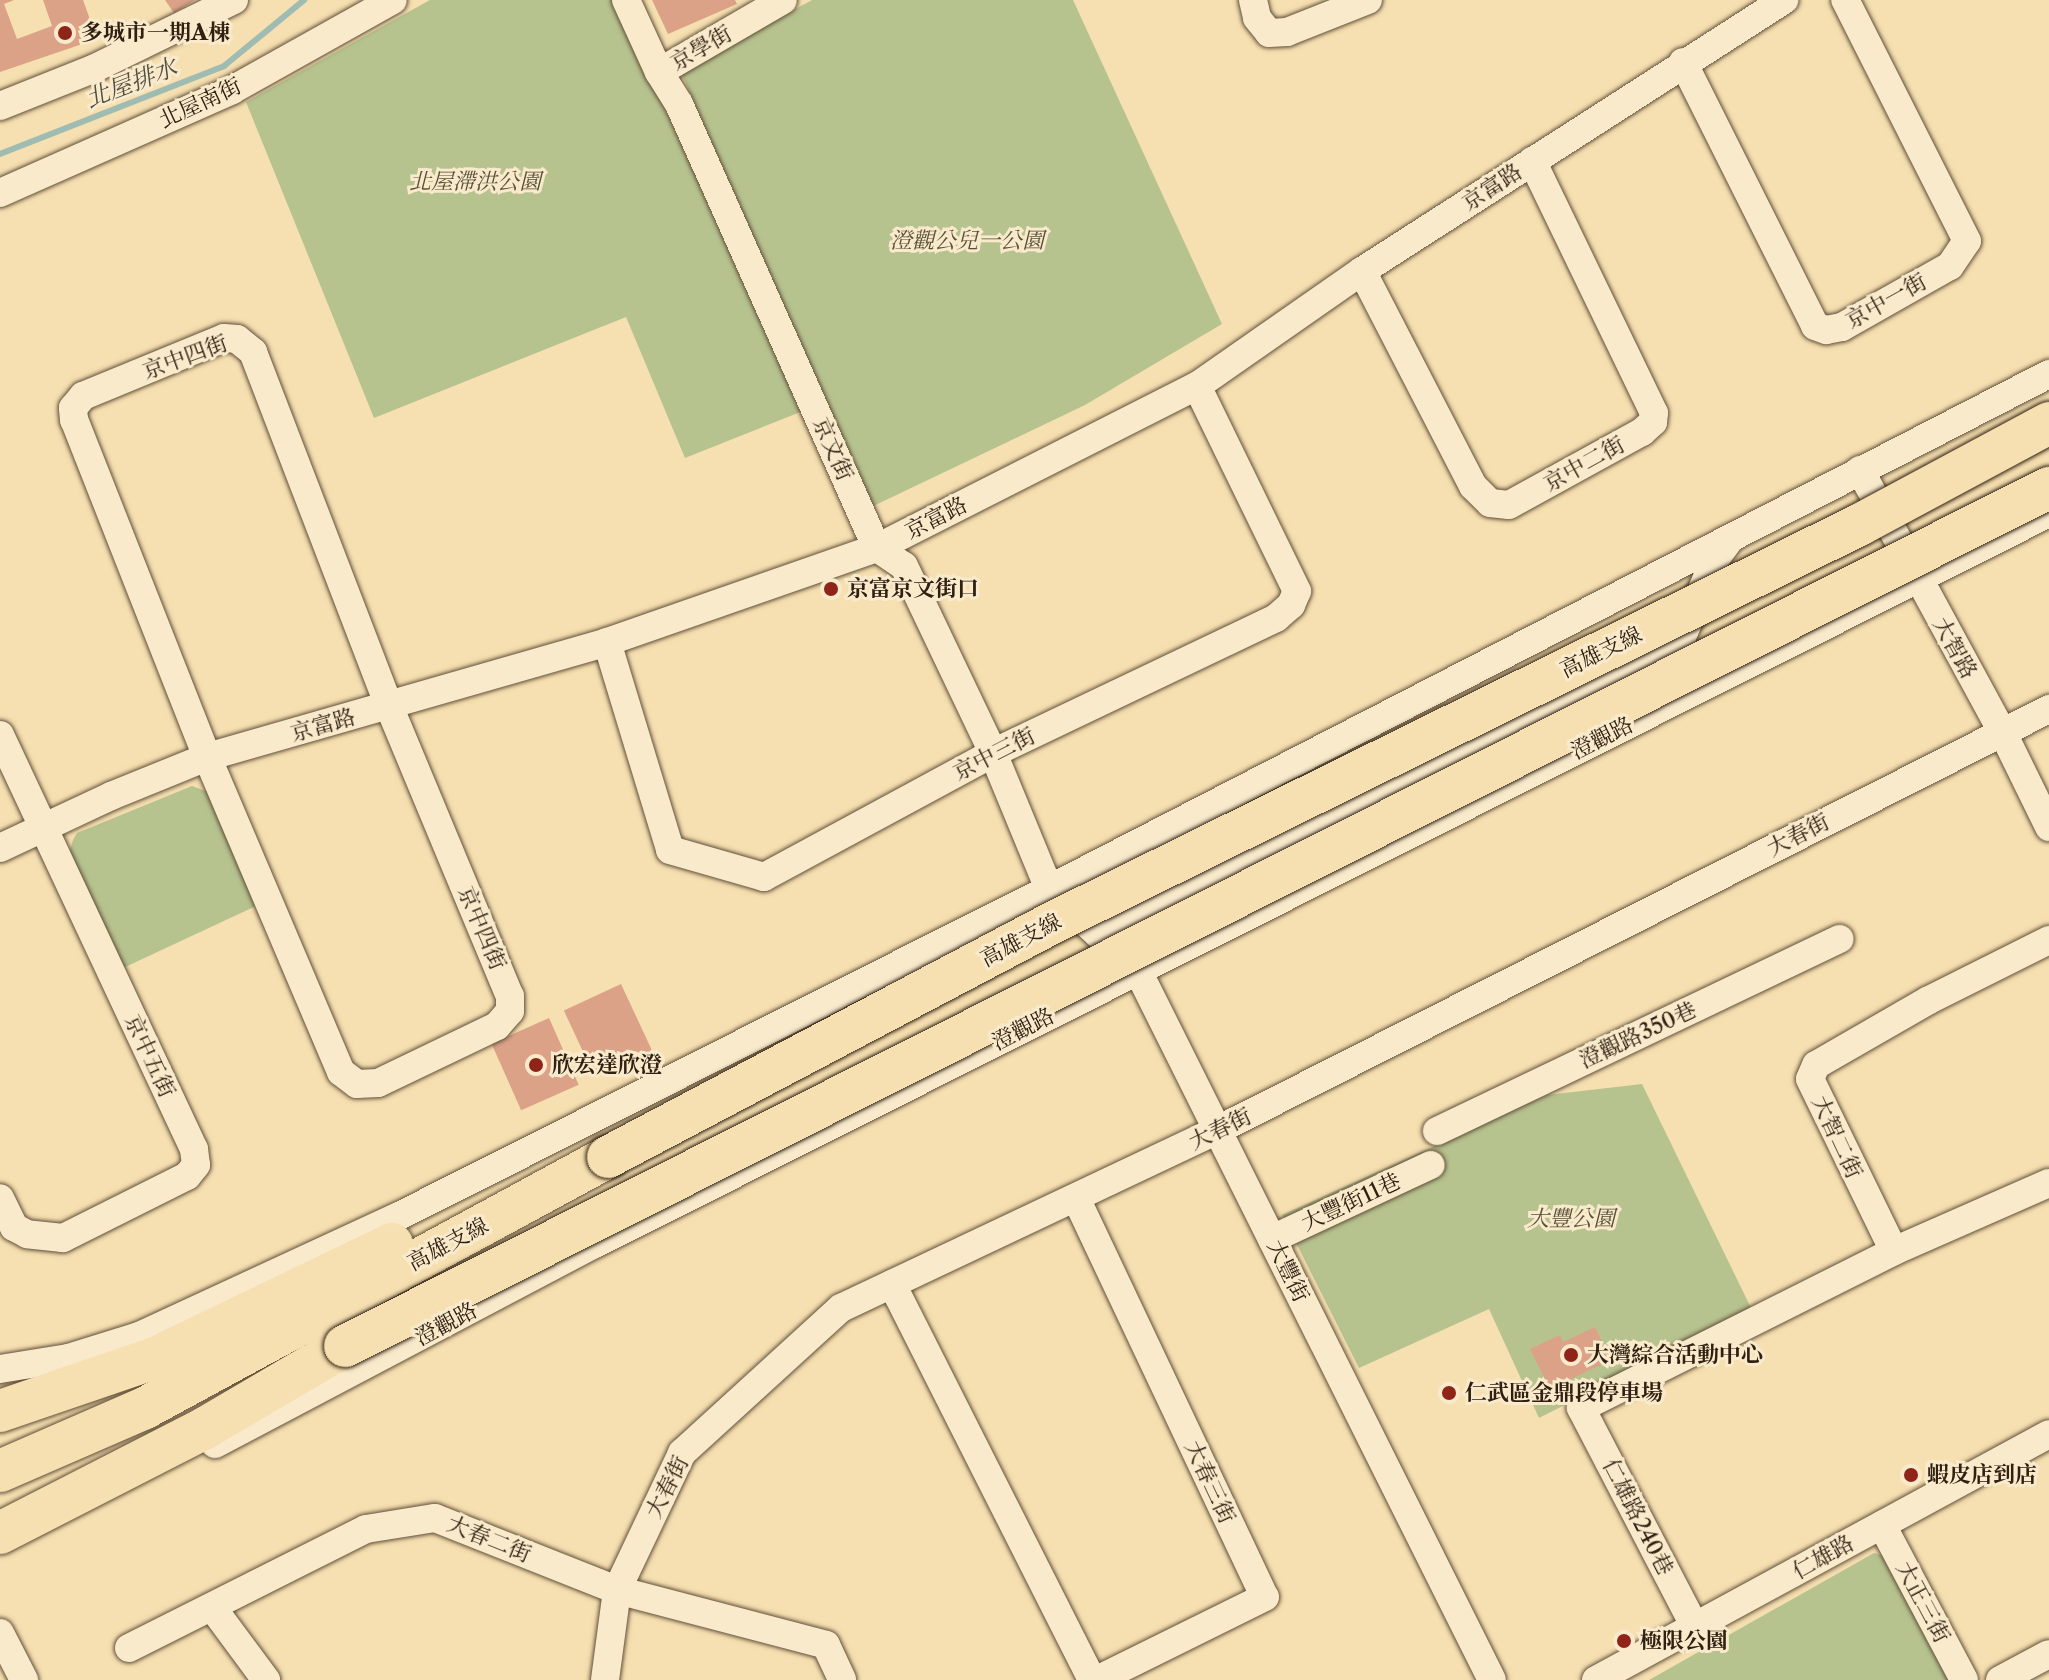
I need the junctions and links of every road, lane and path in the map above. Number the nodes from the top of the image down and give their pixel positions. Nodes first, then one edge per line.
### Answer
1 (234, 0) edge
2 (393, 0) edge
3 (626, 0) edge
4 (783, 0) edge
5 (1253, 0) edge
6 (1368, 0) edge
7 (1784, 0) edge
8 (1845, 0) edge
9 (1683, 62) junction
10 (659, 72) junction
11 (0, 106) edge
12 (1532, 161) junction
13 (0, 193) edge
14 (1362, 271) junction
15 (2049, 374) edge
16 (1197, 386) junction
17 (2049, 423) edge
18 (1860, 470) junction
19 (2049, 488) edge
20 (2049, 513) edge
21 (1733, 536) junction
22 (877, 548) junction
23 (1917, 580) junction
24 (607, 642) junction
25 (389, 706) junction
26 (2049, 709) edge
27 (2002, 731) junction
28 (0, 735) edge
29 (993, 753) junction
30 (207, 757) junction
31 (2049, 827) edge
32 (43, 829) junction
33 (0, 848) edge
34 (1049, 889) junction
35 (1098, 934) junction
36 (1840, 939) dead end
37 (2049, 940) edge
38 (1138, 971) junction
39 (1218, 1130) junction
40 (1437, 1131) dead end
41 (608, 1157) junction
42 (1431, 1165) dead end
43 (2049, 1183) edge
44 (0, 1198) edge
45 (1076, 1198) junction
46 (1272, 1239) junction
47 (1894, 1251) junction
48 (892, 1284) junction
49 (345, 1346) junction
50 (0, 1369) edge
51 (19, 1401) edge
52 (0, 1411) edge
53 (2049, 1434) edge
54 (0, 1471) edge
55 (0, 1506) edge
56 (1882, 1525) junction
57 (0, 1533) edge
58 (0, 1552) edge
59 (617, 1590) junction
60 (212, 1607) junction
61 (1695, 1627) junction
62 (0, 1633) edge
63 (129, 1648) dead end
64 (2049, 1654) edge
65 (24, 1680) edge
66 (266, 1680) edge
67 (605, 1680) edge
68 (842, 1680) edge
69 (1095, 1680) edge
70 (1492, 1680) edge
71 (1596, 1680) edge
72 (1964, 1680) edge
73 (2000, 1680) edge

1 - 11 street
2 - 13 street, 北屋南街
3 - 10 street, 京文街
4 - 10 street, 京學街
5 - 6 street
7 - 9 street, 京富路
8 - 9 street, 京中一街
9 - 12 street, 京富路
10 - 22 street, 京文街
12 - 14 street, 京富路
12 - 14 street, 京中二街
14 - 16 street, 京富路
15 - 18 street
16 - 22 street, 京富路
16 - 29 street, 京中三街
17 - 41 highway, 高雄支線, bridge
18 - 21 street
18 - 23 street, 大智路
19 - 49 highway, 高雄支線, bridge
20 - 23 street, 澄觀路
21 - 34 street
21 - 35 street
22 - 24 street, 京富路
22 - 29 street, 京文街
23 - 27 street, 大智路
23 - 38 street, 澄觀路
24 - 25 street, 京富路
24 - 29 street, 京中三街
25 - 30 street, 京富路
25 - 30 street, 京中四街
25 - 30 street, 京中四街
26 - 27 street, 大春街
27 - 31 street, 大智路
27 - 39 street, 大春街
28 - 32 street, 京中五街
29 - 34 street, 京文街
30 - 32 street, 京富路
32 - 33 street, 京富路
32 - 44 street, 京中五街
34 - 35 street, 大豐街
34 - 50 street
35 - 38 street, 大豐街
36 - 40 street, 澄觀路350巷
37 - 47 street, 大智二街
38 - 39 street, 大豐街
38 - 58 street, 澄觀路
39 - 45 street, 大春街
39 - 46 street, 大豐街
41 - 51 highway
41 - 54 highway, 高雄支線
42 - 46 street, 大豐街11巷
43 - 47 street
45 - 48 street, 大春街
45 - 69 street, 大春三街
46 - 70 street, 大豐街
47 - 61 street, 仁雄路240巷
48 - 59 street, 大春街
48 - 69 street, 大春三街
49 - 55 highway, 高雄支線
49 - 57 highway
51 - 52 highway
53 - 56 street, 仁雄路
56 - 61 street, 仁雄路
56 - 72 street, 大正三街
59 - 60 street, 大春二街
59 - 67 street, 大春街
59 - 68 street, 大春二街
60 - 63 street, 大春二街
60 - 66 street
61 - 71 street, 仁雄路
62 - 65 street
64 - 73 street

